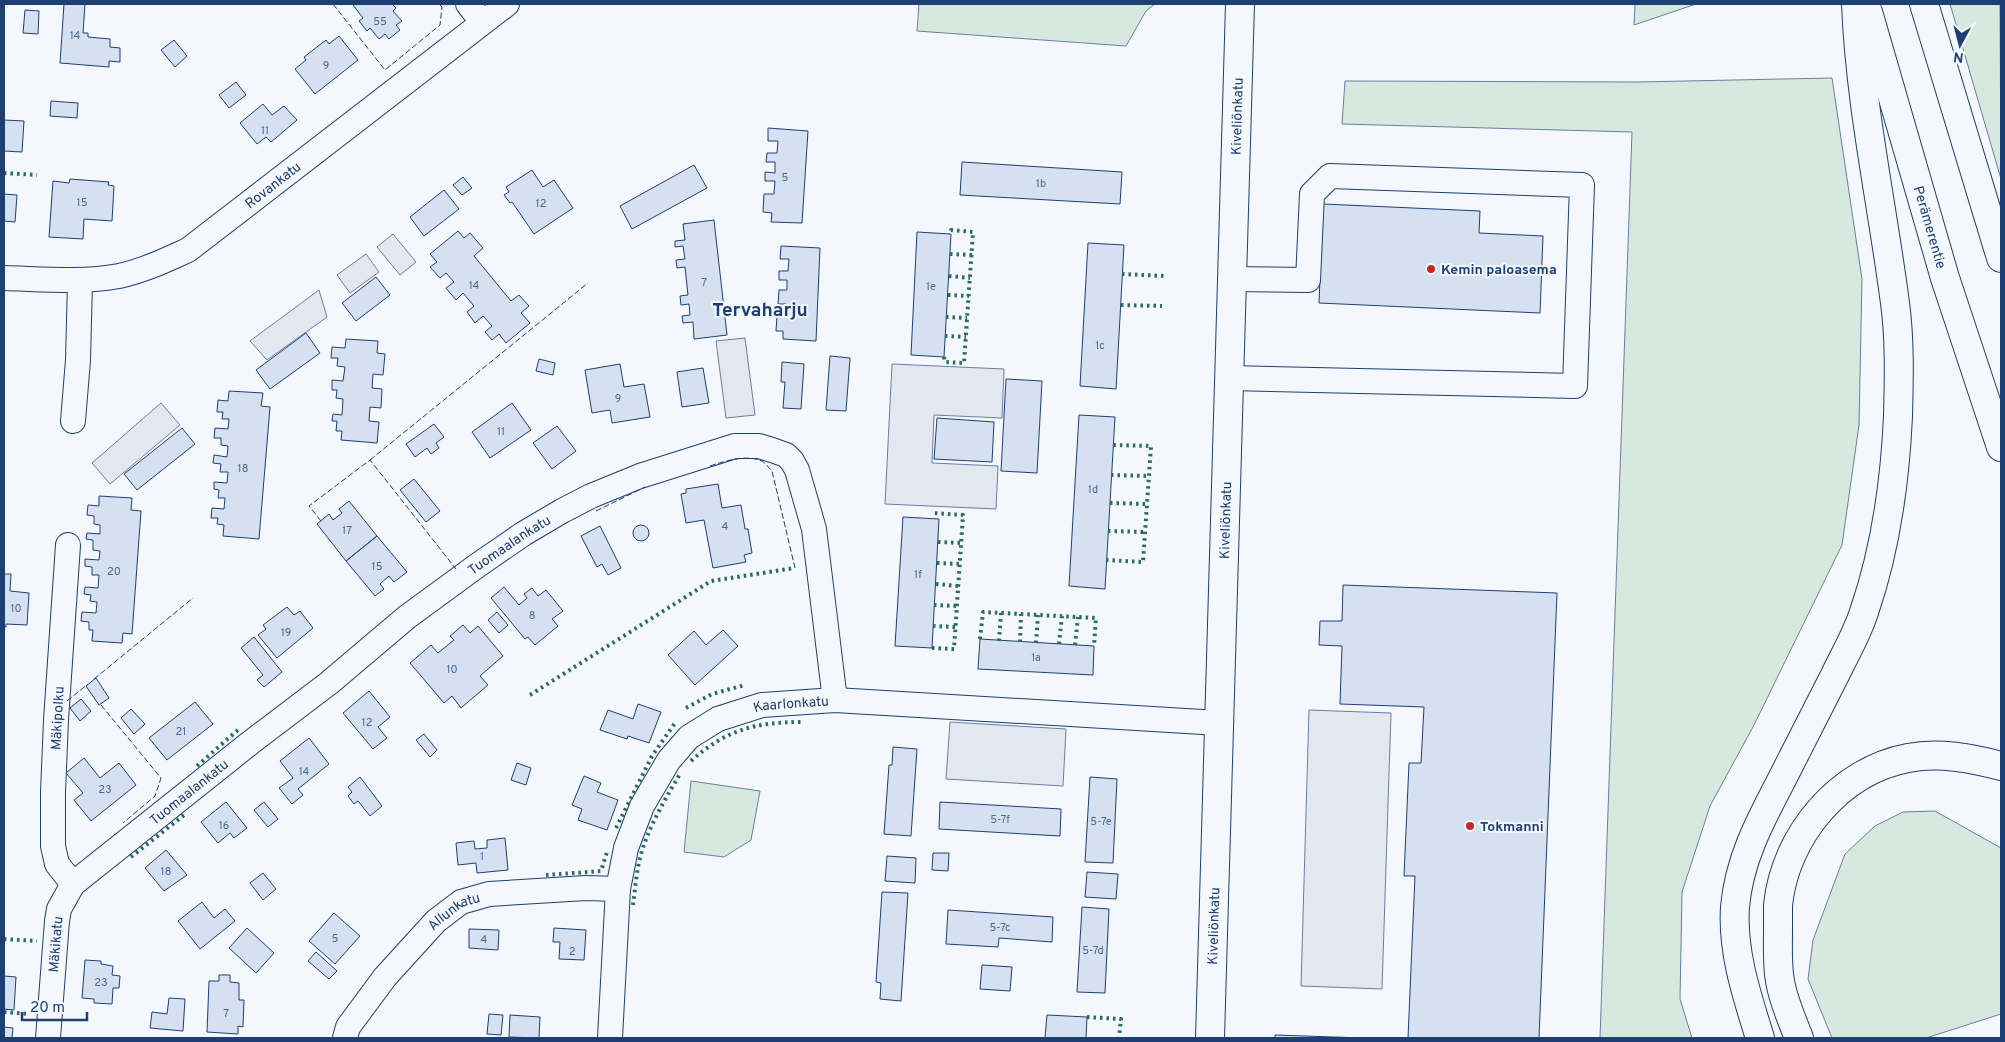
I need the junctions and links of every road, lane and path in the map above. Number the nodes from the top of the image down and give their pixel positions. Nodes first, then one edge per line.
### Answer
1 (507, 4) edge
2 (1856, 4) edge
3 (1865, 4) edge
4 (1924, 4) edge
5 (475, 13) edge
6 (1240, 14) edge
7 (2001, 258) edge
8 (4, 278) edge
9 (1232, 279) junction
10 (80, 281) junction
11 (1229, 378) junction
12 (73, 421) dead end
13 (2001, 447) edge
14 (68, 545) dead end
15 (835, 700) junction
16 (1219, 723) junction
17 (2001, 766) edge
18 (73, 884) junction
19 (618, 889) junction
20 (48, 1038) edge
21 (345, 1038) edge
22 (610, 1038) edge
23 (1210, 1038) edge
24 (1760, 1038) edge
25 (1798, 1038) edge

1 - 5 street, Rovankatu
2 - 24 main road
3 - 13 main road, Perämerentie
4 - 7 main road
5 - 10 street, Rovankatu
6 - 9 main road, Kiveliönkatu
8 - 10 street, Rovankatu
9 - 11 main road, Kiveliönkatu
9 - 11 street
10 - 12 street
11 - 16 main road, Kiveliönkatu
14 - 18 street, Mäkipolku
15 - 16 street, Kaarlonkatu
15 - 18 street, Tuomaalankatu
15 - 19 street, Kaarlonkatu
16 - 23 main road, Kiveliönkatu
17 - 25 main road
18 - 20 street, Mäkikatu
19 - 21 street, Allunkatu
19 - 22 street, Kaarlonkatu

